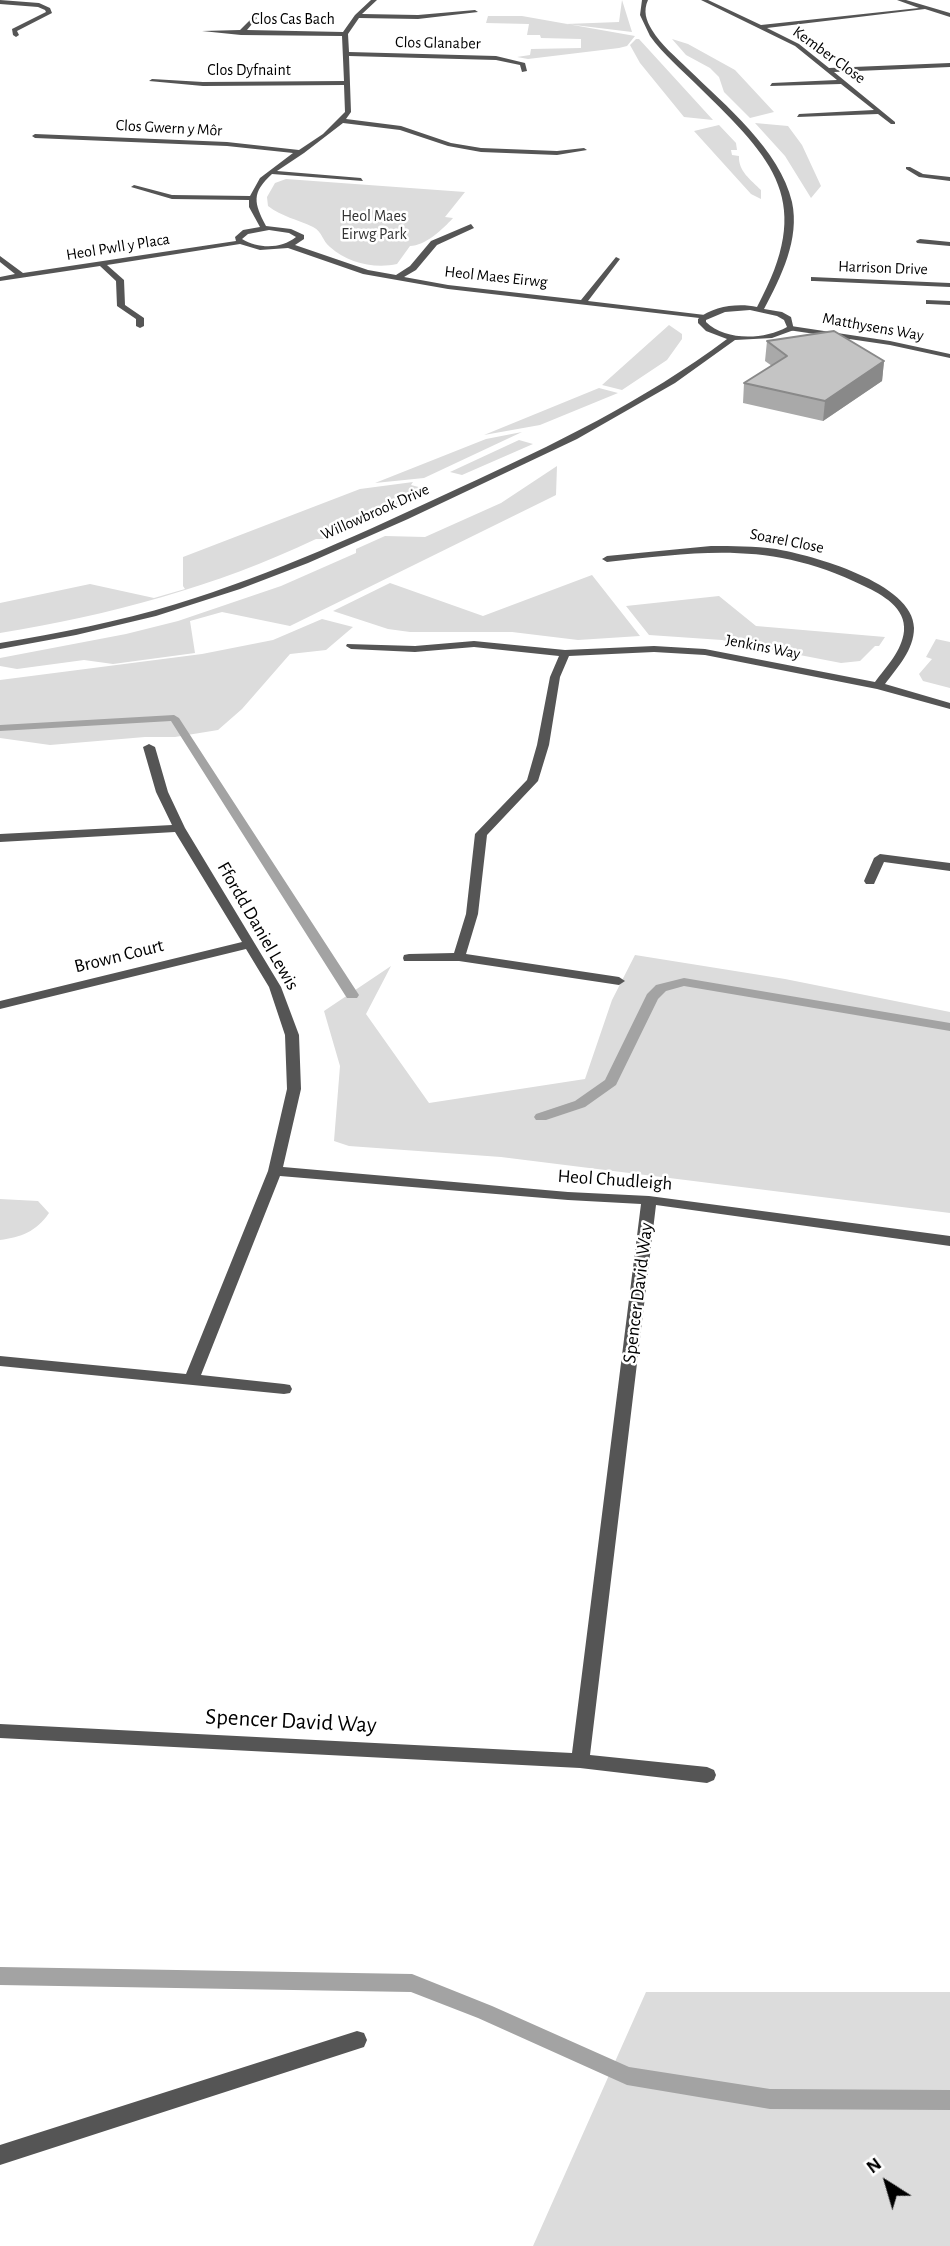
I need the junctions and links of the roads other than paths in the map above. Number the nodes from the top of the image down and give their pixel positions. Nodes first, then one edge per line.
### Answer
1 (374, 0) edge
2 (645, 0) edge
3 (704, 0) edge
4 (900, 0) edge
5 (0, 2) edge
6 (922, 9) junction
7 (475, 12) dead end
8 (950, 15) edge
9 (357, 16) junction
10 (254, 18) dead end
11 (761, 27) junction
12 (205, 31) dead end
13 (241, 33) junction
14 (345, 34) junction
15 (16, 35) dead end
16 (345, 54) junction
17 (950, 65) edge
18 (830, 70) junction
19 (524, 71) dead end
20 (152, 81) dead end
21 (844, 82) junction
22 (346, 83) junction
23 (772, 85) dead end
24 (881, 112) junction
25 (799, 116) dead end
26 (343, 121) junction
27 (893, 123) dead end
28 (35, 136) dead end
29 (584, 150) dead end
30 (302, 152) junction
31 (908, 168) dead end
32 (270, 172) junction
33 (950, 179) edge
34 (361, 180) dead end
35 (134, 187) dead end
36 (252, 198) junction
37 (471, 226) dead end
38 (264, 229) junction
39 (920, 241) dead end
40 (241, 242) junction
41 (950, 244) edge
42 (288, 245) junction
43 (0, 258) edge
44 (616, 259) dead end
45 (102, 264) junction
46 (22, 276) junction
47 (397, 278) junction
48 (0, 279) edge
49 (814, 279) dead end
50 (950, 285) edge
51 (584, 301) junction
52 (929, 302) dead end
53 (950, 303) edge
54 (760, 309) junction
55 (705, 317) junction
56 (140, 326) dead end
57 (791, 328) junction
58 (734, 337) junction
59 (950, 356) edge
60 (607, 559) dead end
61 (0, 646) edge
62 (351, 646) dead end
63 (565, 653) junction
64 (878, 686) junction
65 (950, 706) edge
66 (149, 747) dead end
67 (179, 828) junction
68 (0, 838) edge
69 (950, 867) edge
70 (870, 881) dead end
71 (247, 945) junction
72 (459, 957) junction
73 (409, 958) dead end
74 (619, 981) dead end
75 (0, 1005) edge
76 (275, 1171) junction
77 (649, 1200) junction
78 (950, 1241) edge
79 (0, 1361) edge
80 (192, 1378) junction
81 (284, 1389) dead end
82 (0, 1731) edge
83 (580, 1761) junction
84 (707, 1775) dead end
85 (357, 2040) dead end
86 (0, 2155) edge

1 - 9 street
2 - 54 street
3 - 11 street, Kember Close
4 - 6 street
5 - 15 street
6 - 8 street
6 - 11 street
7 - 9 street
9 - 14 street
10 - 13 street, Clos Cas Bach
11 - 18 street, Kember Close
12 - 13 street, Clos Cas Bach
13 - 14 street, Clos Cas Bach
14 - 16 street
16 - 19 street, Clos Glanaber
16 - 22 street
17 - 18 street
18 - 21 street, Kember Close
20 - 22 street, Clos Dyfnaint
21 - 23 street
21 - 24 street, Kember Close
22 - 26 street
24 - 25 street
24 - 27 street, Kember Close
26 - 29 street
26 - 30 street
28 - 30 street, Clos Gwern y Môr
30 - 32 street
31 - 33 street
32 - 34 street
32 - 36 street
35 - 36 street
36 - 38 street
37 - 47 street
38 - 40 street
38 - 42 street
39 - 41 street
40 - 42 street
40 - 45 street, Heol Pwll y Placa
42 - 47 street, Heol Maes Eirwg
43 - 46 street
44 - 51 street
45 - 46 street, Heol Pwll y Placa
45 - 56 street
46 - 48 street, Heol Pwll y Placa
47 - 51 street, Heol Maes Eirwg
49 - 50 street, Harrison Drive
51 - 55 street, Heol Maes Eirwg
52 - 53 street
54 - 55 street
54 - 57 street
55 - 58 street
57 - 58 street
57 - 59 street, Matthysens Way
58 - 61 street, Willowbrook Drive
60 - 64 street, Soarel Close
62 - 63 street, Jenkins Way
63 - 64 street, Jenkins Way
63 - 72 street
64 - 65 street, Jenkins Way
66 - 67 street, Ffordd Daniel Lewis
67 - 68 street
67 - 71 street, Ffordd Daniel Lewis
69 - 70 street
71 - 75 street, Brown Court
71 - 76 street, Ffordd Daniel Lewis
72 - 73 street
72 - 74 street
76 - 77 street, Heol Chudleigh
76 - 80 street
77 - 78 street, Heol Chudleigh
77 - 83 street, Spencer David Way
79 - 80 street
80 - 81 street
82 - 83 street, Spencer David Way
83 - 84 street, Spencer David Way
85 - 86 street

